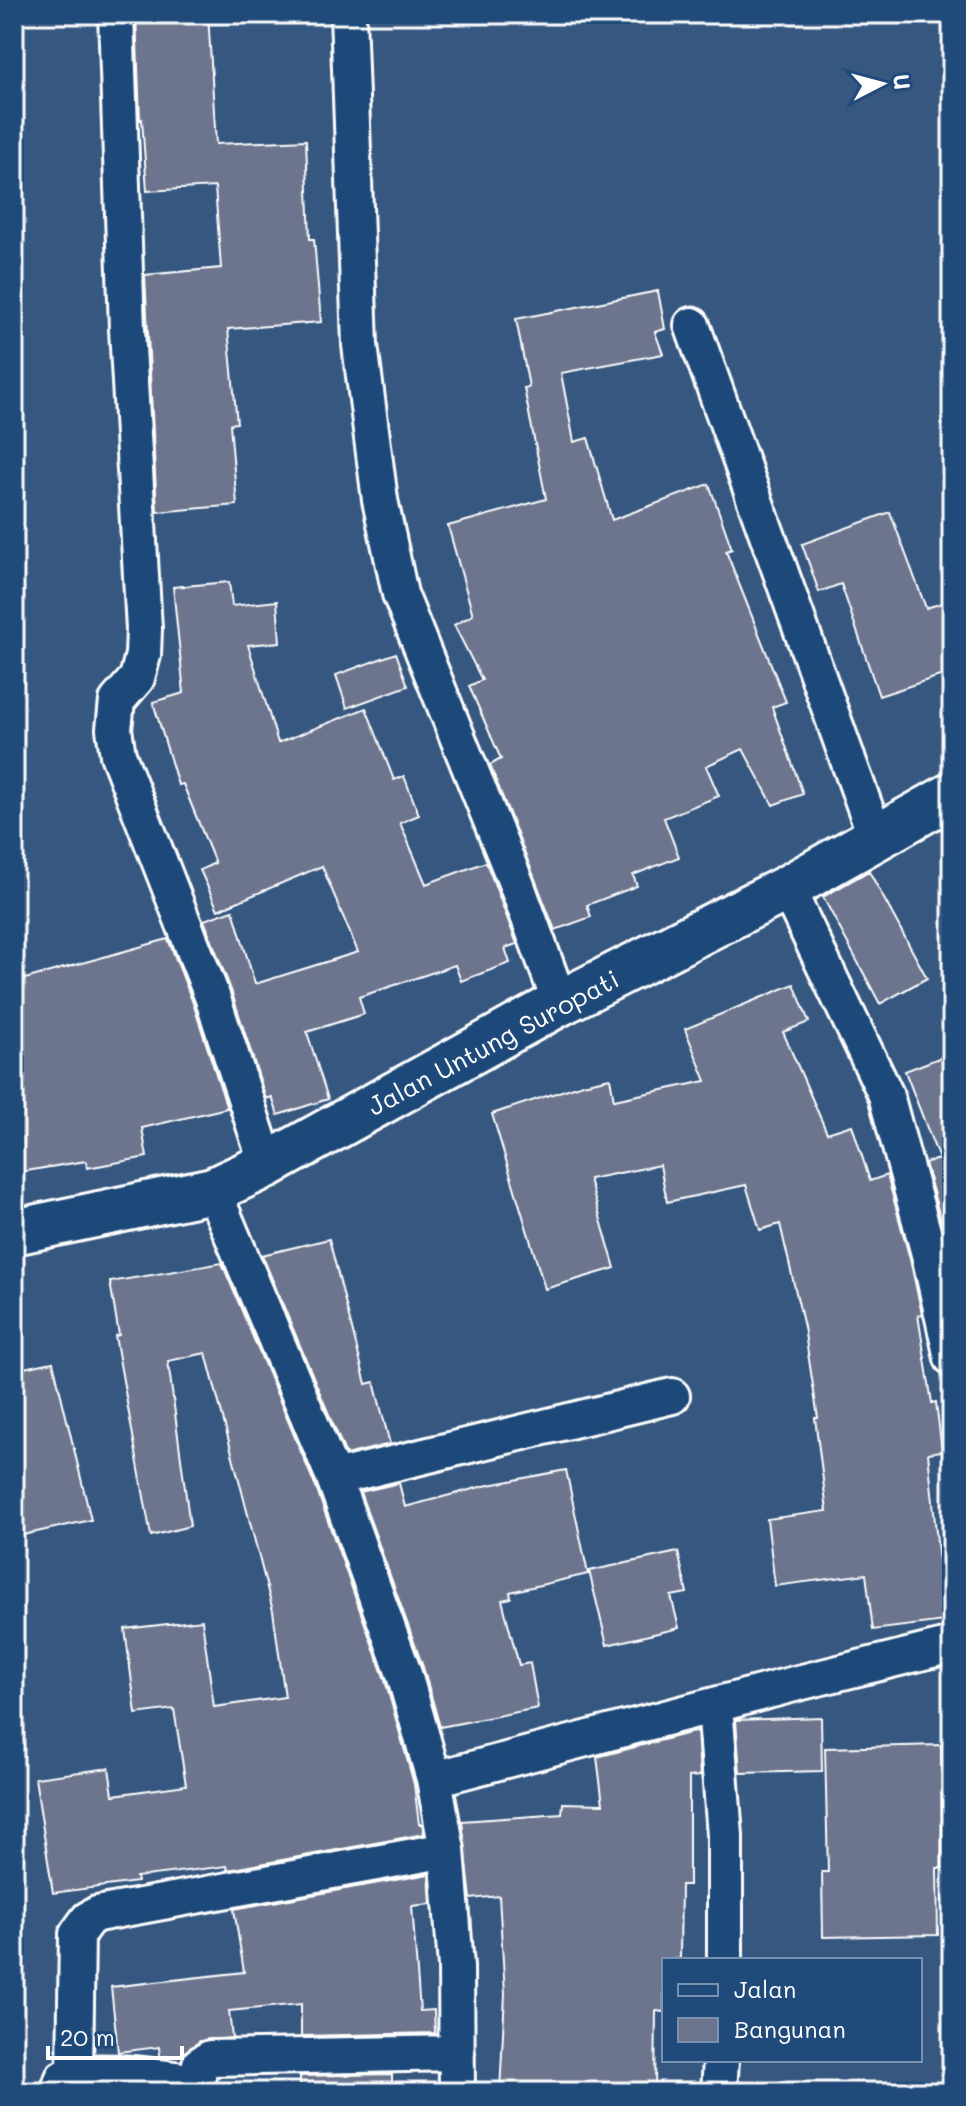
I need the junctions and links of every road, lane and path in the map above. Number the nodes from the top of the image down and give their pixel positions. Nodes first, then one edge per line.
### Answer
1 (116, 14) edge
2 (348, 14) edge
3 (692, 325) dead end
4 (952, 795) edge
5 (876, 838) junction
6 (787, 888) junction
7 (560, 1003) junction
8 (267, 1165) junction
9 (213, 1190) junction
10 (14, 1232) edge
11 (952, 1358) edge
12 (672, 1396) dead end
13 (334, 1478) junction
14 (952, 1645) edge
15 (715, 1705) junction
16 (434, 1779) junction
17 (447, 1850) junction
18 (725, 1958) edge
19 (457, 2053) junction
20 (721, 2062) edge
21 (66, 2082) edge
22 (196, 2087) edge
23 (457, 2092) edge
24 (719, 2092) edge

1 - 8 street
2 - 7 street
3 - 5 street
4 - 5 main road, Jalan Untung Suropati
5 - 6 main road, Jalan Untung Suropati
6 - 7 main road, Jalan Untung Suropati
6 - 11 street
7 - 8 main road, Jalan Untung Suropati
8 - 9 main road, Jalan Untung Suropati
9 - 10 main road, Jalan Untung Suropati
9 - 13 street
12 - 13 street
13 - 16 street
14 - 15 street
15 - 16 street
15 - 18 street
16 - 17 street
17 - 19 street
17 - 21 street
19 - 22 street
19 - 23 street
20 - 24 street
21 - 22 street

